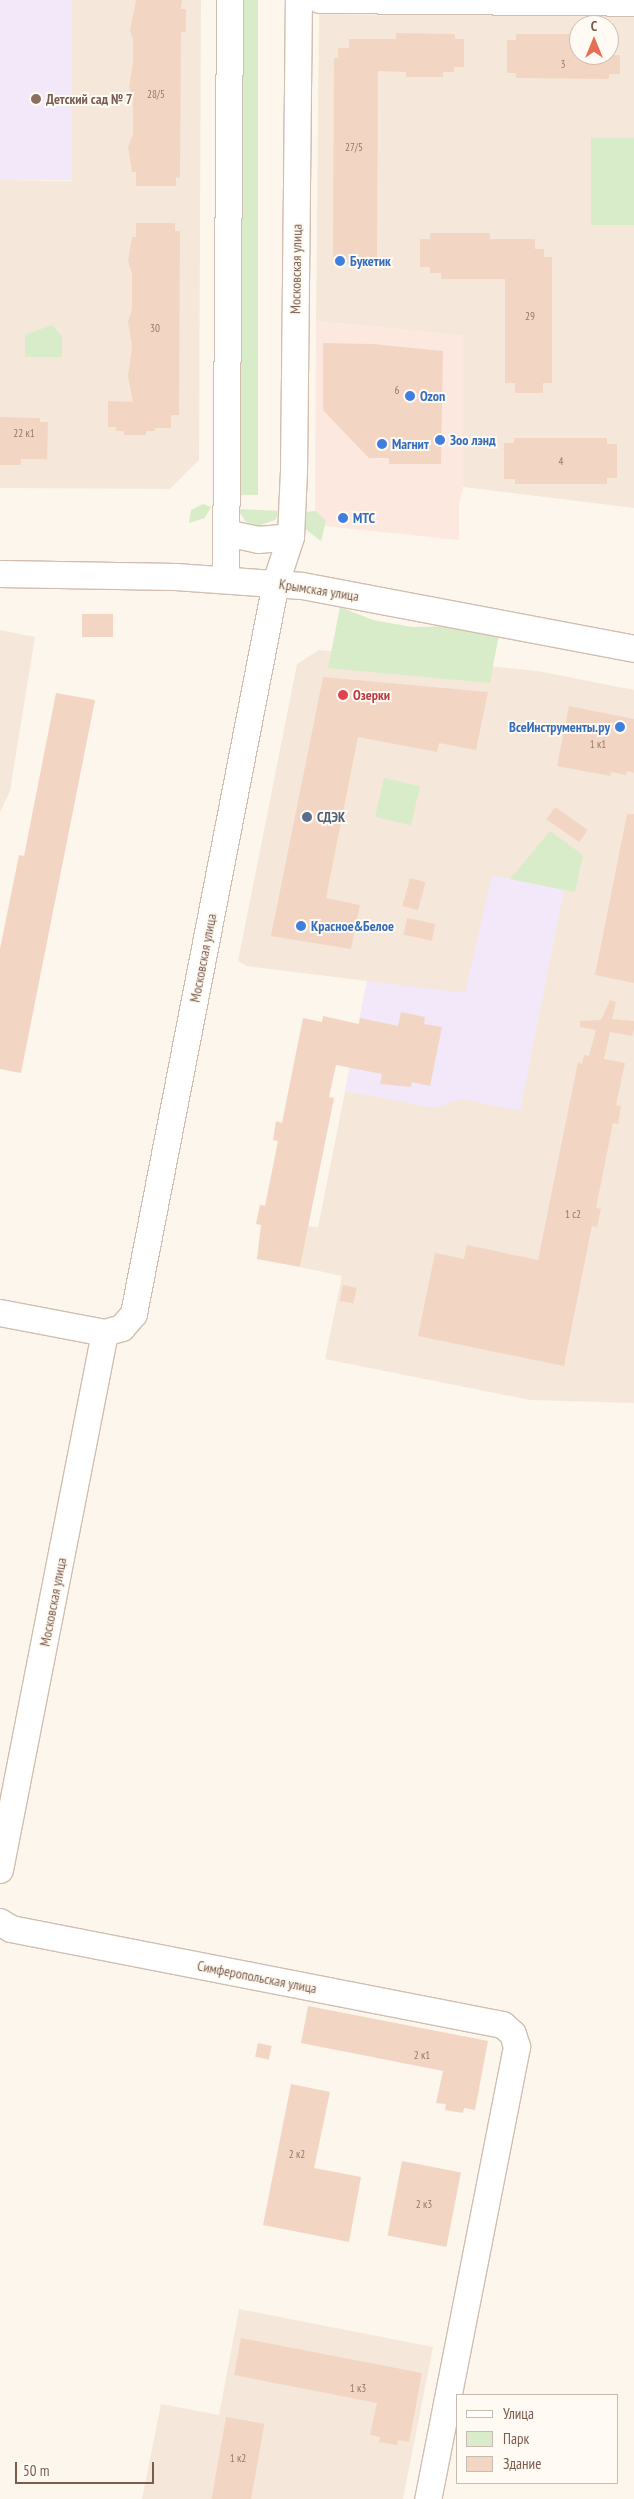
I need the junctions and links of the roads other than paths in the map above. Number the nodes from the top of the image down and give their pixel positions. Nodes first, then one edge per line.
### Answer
1 (230, 0) edge
2 (299, 0) edge
3 (320, 0) edge
4 (634, 3) edge
5 (226, 533) junction
6 (291, 537) junction
7 (0, 574) edge
8 (226, 579) junction
9 (276, 584) junction
10 (634, 649) edge
11 (0, 1313) edge
12 (114, 1331) junction
13 (0, 1870) edge
14 (0, 1922) edge
15 (428, 2499) edge

1 - 5 street
2 - 6 street, Московская улица
3 - 4 street
5 - 6 street
5 - 8 street
6 - 9 street, Московская улица
7 - 8 street, Крымская улица
8 - 9 street, Крымская улица
9 - 10 street, Крымская улица
9 - 12 street, Московская улица
11 - 12 street
12 - 13 street, Московская улица
14 - 15 street, Симферопольская улица

